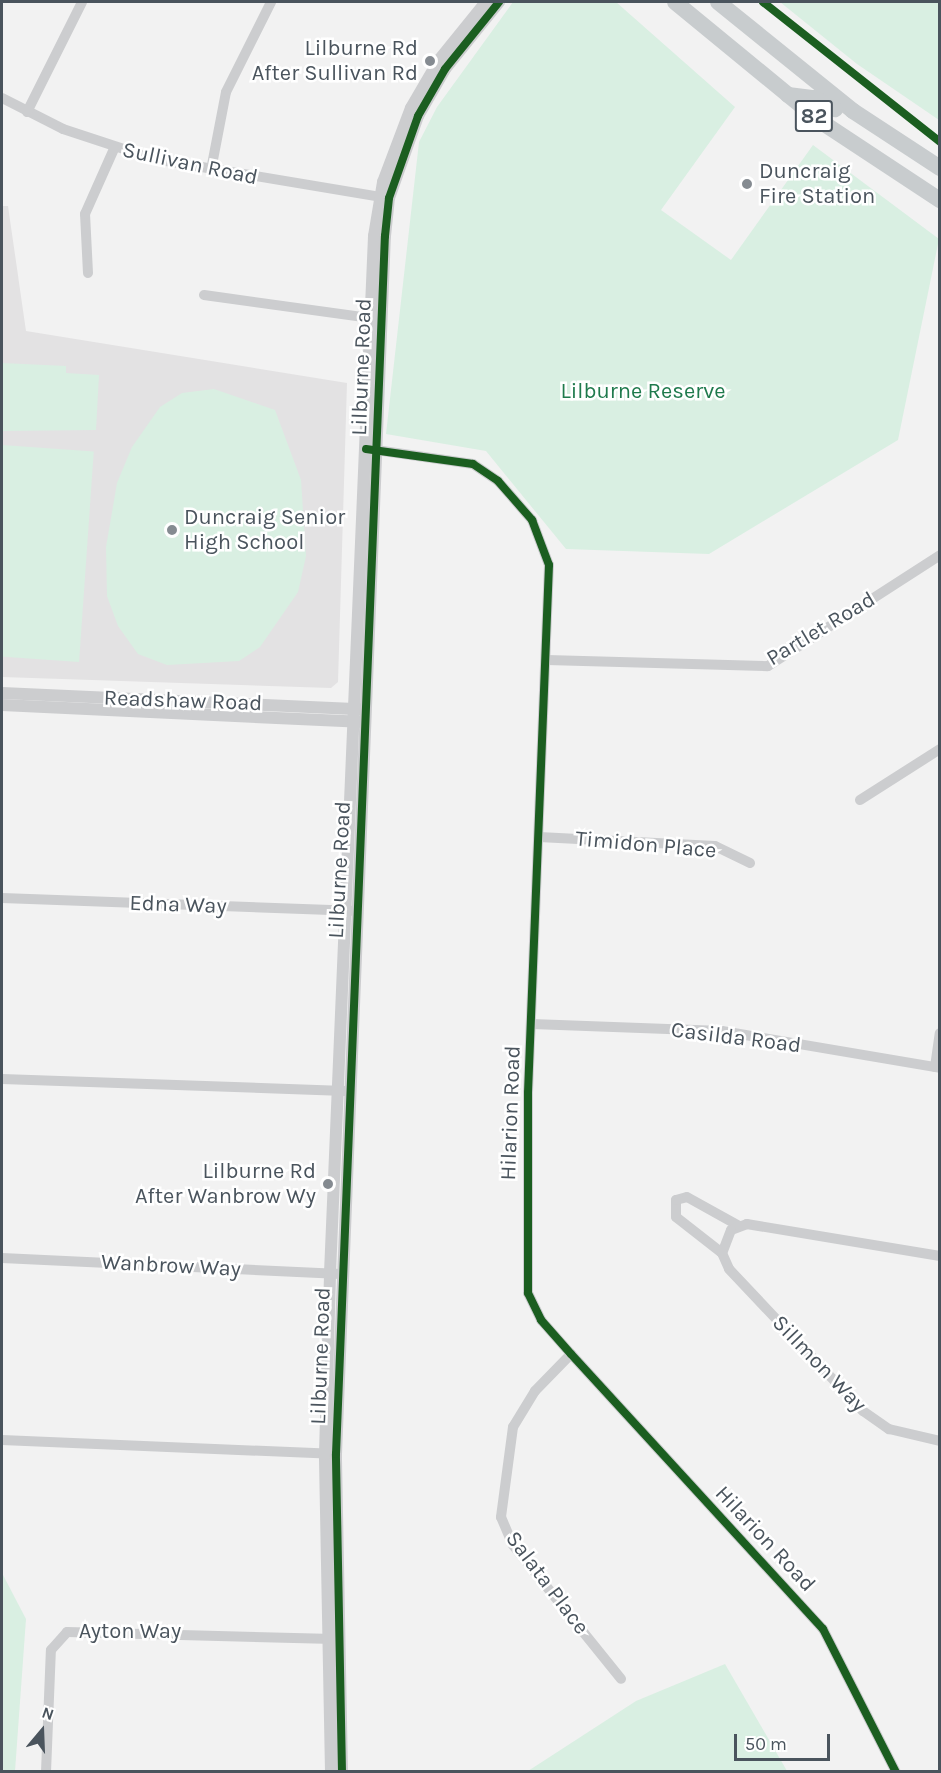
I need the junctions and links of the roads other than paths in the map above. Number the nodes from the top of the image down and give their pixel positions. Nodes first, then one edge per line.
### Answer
1 (82, 2) edge
2 (271, 2) edge
3 (486, 2) edge
4 (499, 2) edge
5 (661, 2) edge
6 (675, 2) edge
7 (718, 2) edge
8 (698, 20) junction
9 (788, 95) junction
10 (2, 98) edge
11 (27, 112) junction
12 (114, 149) junction
13 (939, 168) edge
14 (211, 171) junction
15 (385, 197) junction
16 (939, 200) edge
17 (88, 273) dead end
18 (204, 295) dead end
19 (375, 319) junction
20 (372, 449) junction
21 (939, 555) edge
22 (547, 660) junction
23 (2, 693) edge
24 (2, 705) edge
25 (358, 708) junction
26 (358, 722) junction
27 (939, 749) edge
28 (860, 800) dead end
29 (539, 837) junction
30 (750, 862) dead end
31 (2, 898) edge
32 (350, 911) junction
33 (532, 1024) junction
34 (939, 1033) edge
35 (937, 1068) edge
36 (2, 1078) edge
37 (343, 1091) junction
38 (739, 1226) junction
39 (722, 1253) junction
40 (939, 1256) edge
41 (2, 1258) edge
42 (335, 1273) junction
43 (571, 1354) junction
44 (2, 1440) edge
45 (939, 1441) edge
46 (330, 1454) junction
47 (334, 1639) junction
48 (621, 1679) dead end
49 (46, 1772) edge
50 (331, 1772) edge
51 (342, 1772) edge
52 (896, 1772) edge

1 - 11 street
2 - 14 street
3 - 15 street, Lilburne Road
4 - 15 street, Lilburne Road
5 - 8 main road
6 - 8 main road, 82
7 - 13 main road, 82
8 - 9 main road, 82
9 - 13 main road
9 - 16 main road, 82
10 - 11 street, Sullivan Road
11 - 12 street, Sullivan Road
12 - 14 street, Sullivan Road
12 - 17 street
14 - 15 street, Sullivan Road
15 - 19 street, Lilburne Road
18 - 19 street
19 - 20 street, Lilburne Road
20 - 22 street, Hilarion Road
20 - 25 street, Lilburne Road
21 - 22 street, Partlet Road
22 - 29 street, Hilarion Road
23 - 25 street, Readshaw Road
24 - 26 street, Readshaw Road
25 - 26 street, Lilburne Road
26 - 32 street, Lilburne Road
27 - 28 street
29 - 30 street, Timidon Place
29 - 33 street, Hilarion Road
31 - 32 street, Edna Way
32 - 37 street, Lilburne Road
33 - 35 street, Casilda Road
33 - 43 street, Hilarion Road
34 - 35 street
36 - 37 street
37 - 42 street, Lilburne Road
38 - 39 street
38 - 39 street, Sillmon Way
38 - 40 street, Sillmon Way
39 - 45 street, Sillmon Way
41 - 42 street, Wanbrow Way
42 - 46 street, Lilburne Road
43 - 48 street, Salata Place
43 - 52 street, Hilarion Road
44 - 46 street
46 - 47 street, Lilburne Road
47 - 49 street, Ayton Way
47 - 50 street, Lilburne Road
47 - 51 street, Lilburne Road

